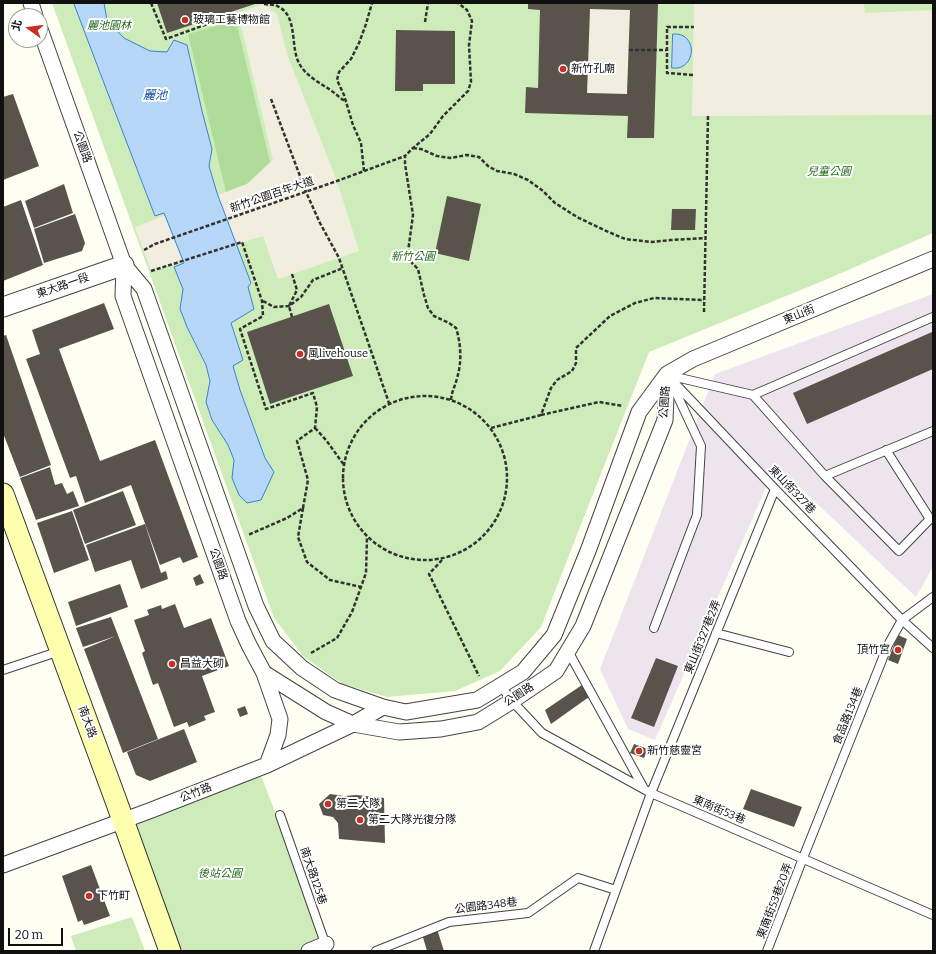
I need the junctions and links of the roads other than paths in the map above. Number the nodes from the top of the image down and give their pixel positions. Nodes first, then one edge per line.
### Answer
1 (47, 48) edge
2 (933, 259) edge
3 (124, 265) junction
4 (3, 307) edge
5 (933, 317) edge
6 (667, 374) junction
7 (753, 395) junction
8 (933, 431) edge
9 (886, 450) junction
10 (826, 476) junction
11 (774, 489) junction
12 (3, 494) edge
13 (8, 526) edge
14 (933, 597) edge
15 (902, 620) junction
16 (654, 628) dead end
17 (716, 633) junction
18 (933, 648) edge
19 (60, 650) junction
20 (568, 651) junction
21 (788, 652) dead end
22 (3, 670) edge
23 (264, 673) junction
24 (501, 686) junction
25 (512, 701) junction
26 (383, 707) junction
27 (353, 724) junction
28 (267, 765) junction
29 (643, 788) junction
30 (651, 793) junction
31 (280, 815) dead end
32 (123, 820) junction
33 (803, 858) junction
34 (3, 865) edge
35 (616, 890) junction
36 (933, 915) edge
37 (327, 948) edge
38 (170, 951) edge
39 (309, 951) edge
40 (376, 951) edge
41 (594, 951) edge
42 (767, 951) edge

1 - 3 street, 公園路
2 - 6 street, 東山街
3 - 4 street, 東大路一段
3 - 23 street, 公園路
3 - 26 street, 公園路
5 - 7 lane
6 - 7 lane
6 - 11 lane, 東山街327巷
6 - 16 lane
6 - 20 street, 公園路
6 - 24 street, 公園路
7 - 10 lane
8 - 9 lane
9 - 10 lane
9 - 10 lane
11 - 15 lane, 東山街327巷
11 - 17 lane, 東山街327巷2弄
12 - 13 main road, 南大路
13 - 19 main road, 南大路
14 - 15 lane, 食品路134巷
15 - 18 lane, 東山街327巷
15 - 33 lane, 食品路134巷
17 - 21 lane
17 - 30 lane, 東山街327巷2弄
19 - 22 lane
19 - 32 main road, 南大路
20 - 25 street, 公園路
20 - 29 lane
23 - 27 street, 公園路
23 - 28 street
24 - 25 lane
24 - 26 street, 公園路
25 - 27 street, 公園路
25 - 29 lane
26 - 27 street, 公竹路
27 - 28 street, 公竹路
28 - 32 street, 公竹路
29 - 30 lane
30 - 33 lane, 東南街53巷
30 - 35 lane
31 - 37 lane, 南大路125巷
32 - 34 street, 公竹路
32 - 38 main road, 南大路
33 - 36 lane, 東南街53巷
33 - 42 lane, 東南街53巷20弄
35 - 40 lane, 公園路348巷
35 - 41 lane
37 - 39 street

